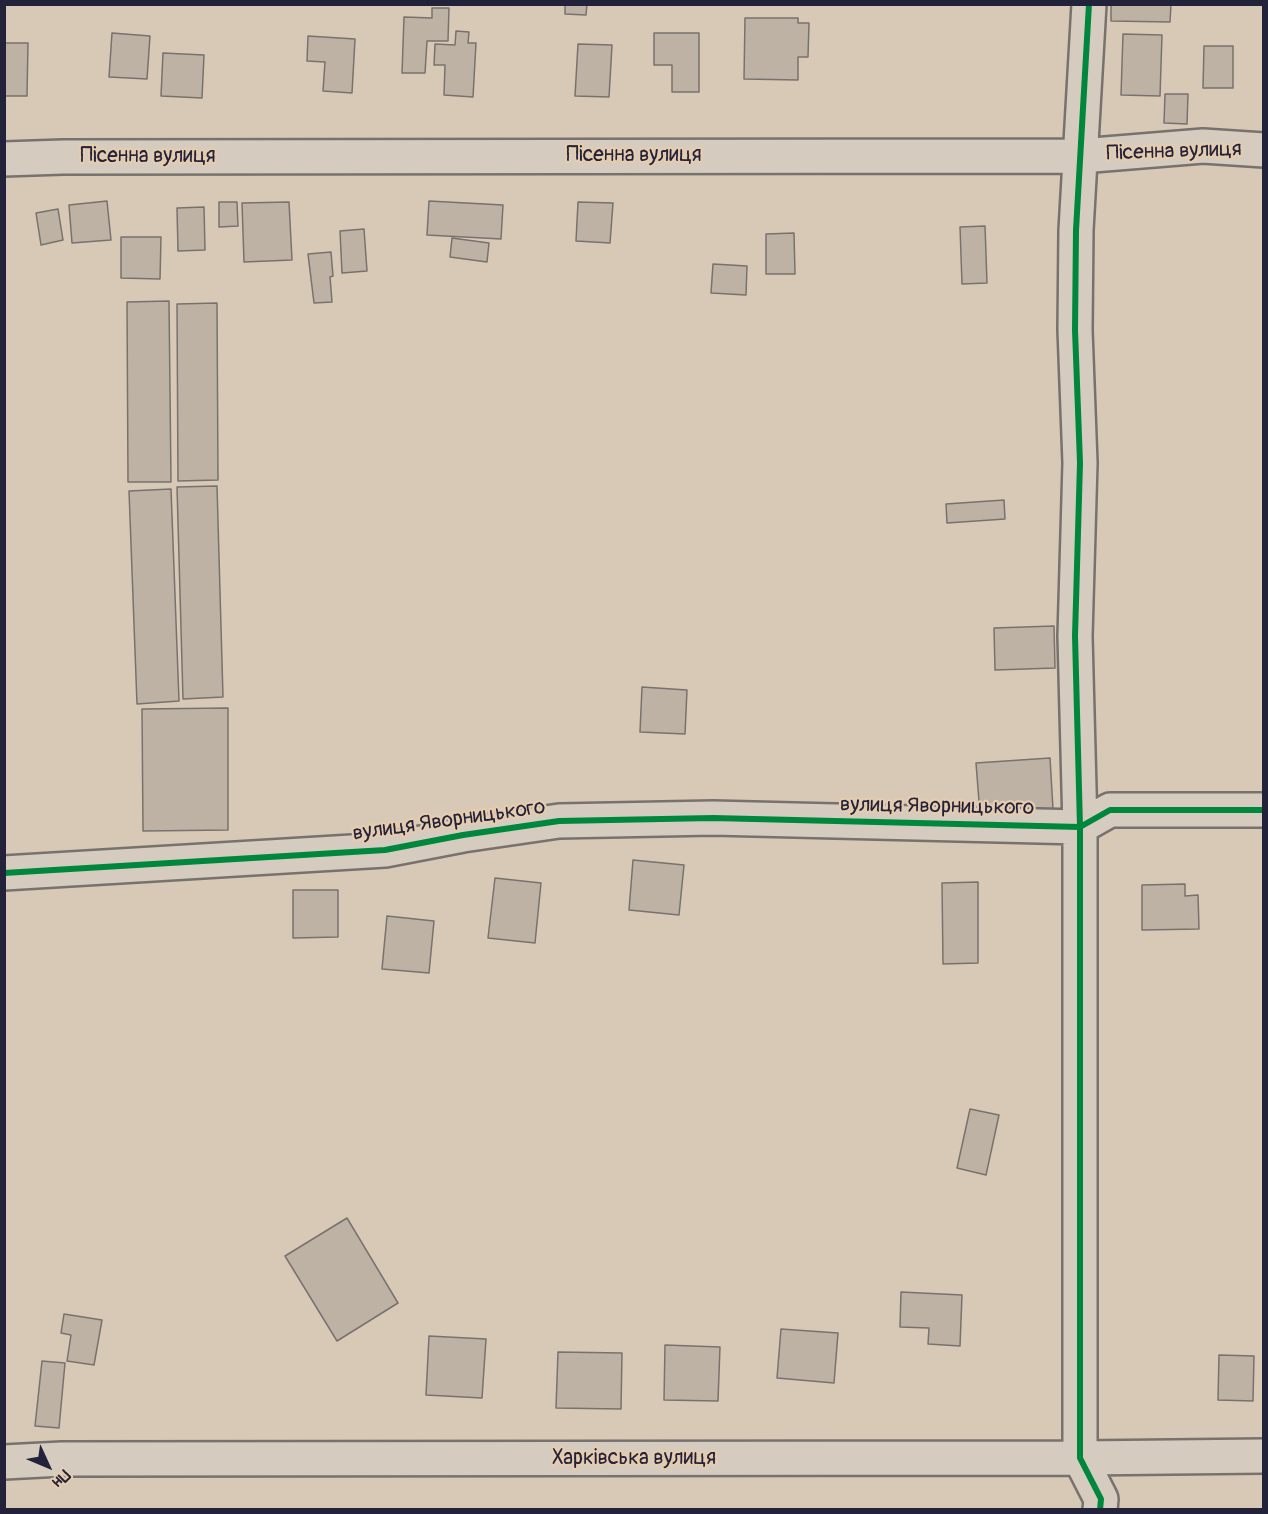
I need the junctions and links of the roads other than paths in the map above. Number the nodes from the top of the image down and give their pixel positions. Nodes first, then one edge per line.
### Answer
1 (1089, 4) edge
2 (1263, 150) edge
3 (1081, 156) junction
4 (4, 159) edge
5 (1263, 810) edge
6 (1080, 827) junction
7 (4, 873) edge
8 (1263, 1455) edge
9 (1080, 1458) junction
10 (4, 1462) edge
11 (1100, 1509) edge

1 - 3 street
2 - 3 street, Пісенна вулиця
3 - 4 street, Пісенна вулиця
3 - 6 street
5 - 6 street
6 - 7 street, вулиця Яворницького
6 - 9 street
8 - 9 street, Харківська вулиця
9 - 10 street, Харківська вулиця
9 - 11 street

